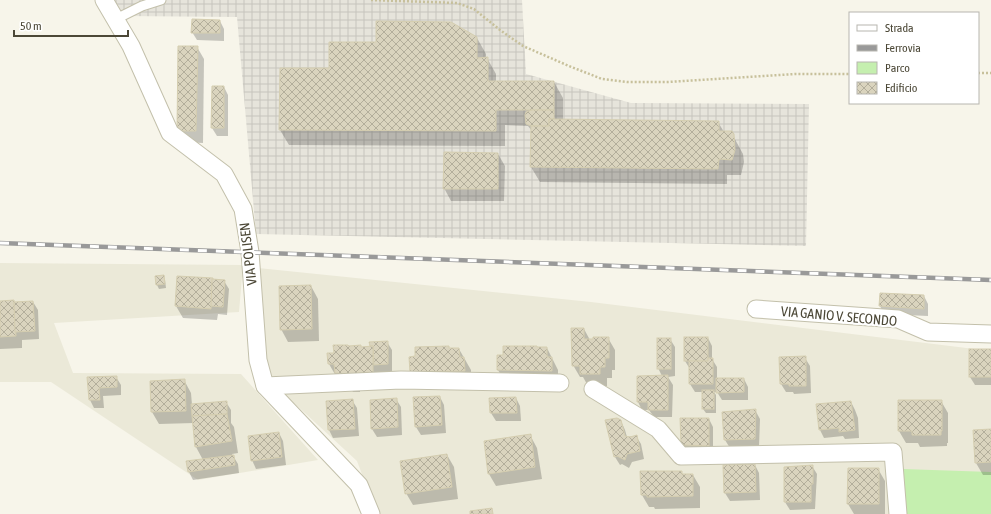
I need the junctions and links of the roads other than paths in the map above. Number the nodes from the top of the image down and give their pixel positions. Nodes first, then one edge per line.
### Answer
1 (104, 0) edge
2 (161, 0) edge
3 (116, 19) junction
4 (756, 309) dead end
5 (991, 334) edge
6 (560, 383) dead end
7 (265, 386) junction
8 (593, 389) dead end
9 (371, 514) edge
10 (898, 514) edge

1 - 3 street, VIA POLISEN
2 - 3 lane
3 - 7 street, VIA POLISEN
4 - 5 street, VIA GANIO V. SECONDO
6 - 7 street
7 - 9 street, VIA POLISEN
8 - 10 street

